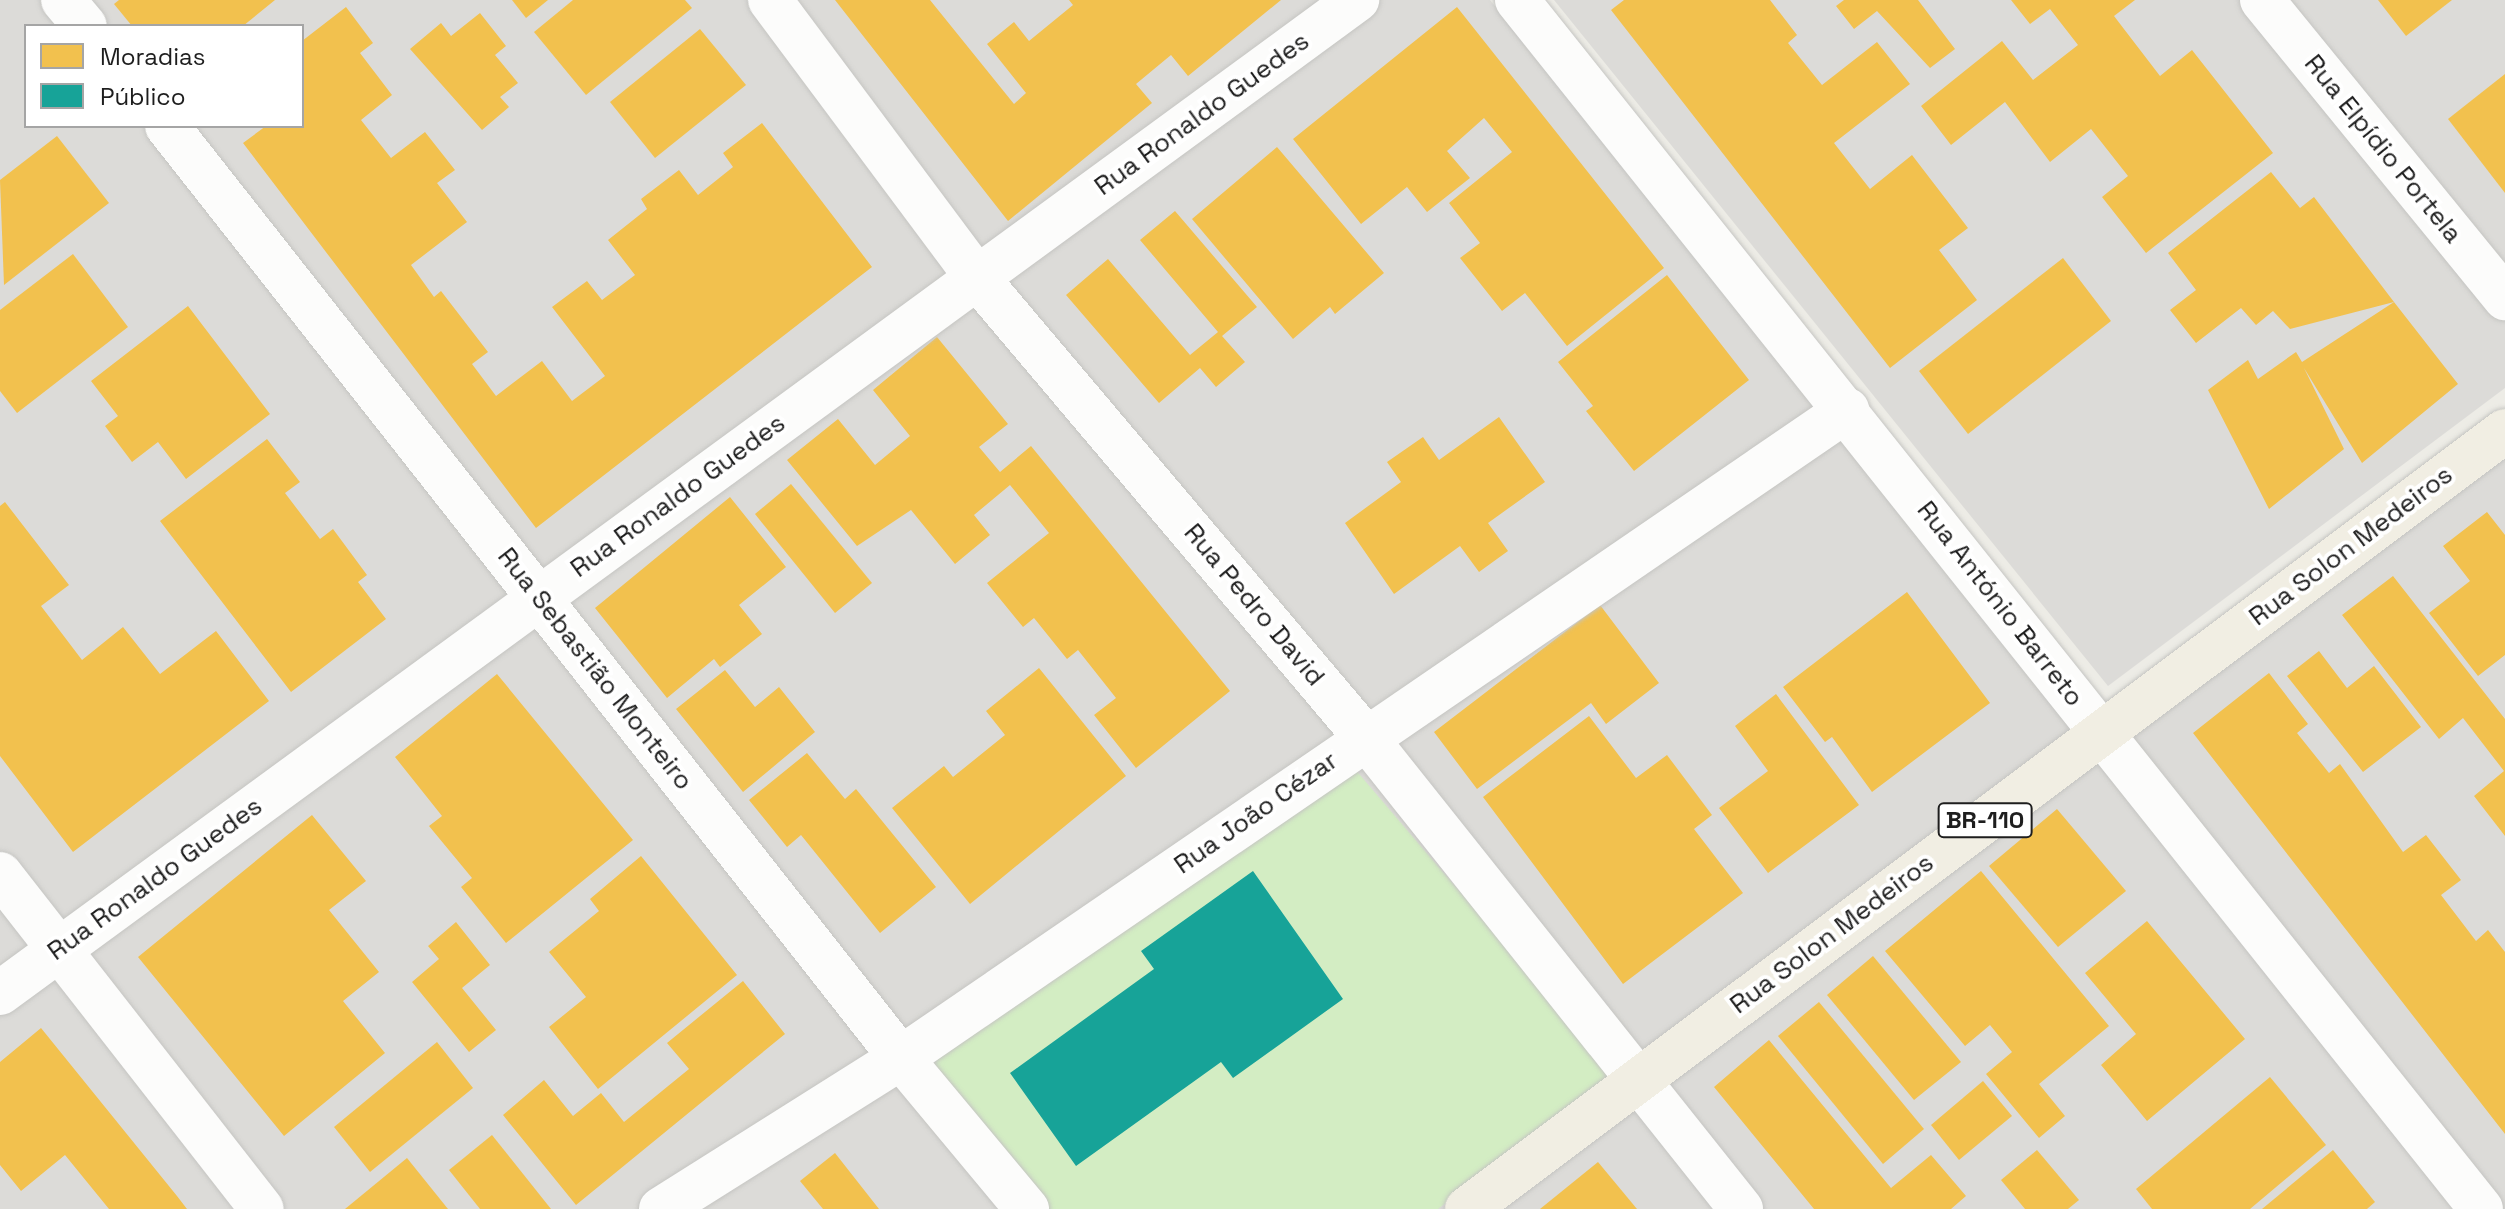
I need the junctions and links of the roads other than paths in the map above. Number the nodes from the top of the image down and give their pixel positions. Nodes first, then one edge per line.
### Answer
1 (63, 0) edge
2 (770, 0) edge
3 (1357, 0) edge
4 (1517, 0) edge
5 (2262, 0) edge
6 (83, 24) edge
7 (169, 128) edge
8 (978, 279) junction
9 (2505, 298) edge
10 (1847, 410) junction
11 (2505, 431) edge
12 (539, 597) junction
13 (2101, 733) junction
14 (1366, 738) junction
15 (0, 874) edge
16 (60, 949) junction
17 (0, 993) edge
18 (901, 1058) junction
19 (1635, 1081) junction
20 (262, 1209) edge
21 (661, 1209) edge
22 (1027, 1209) edge
23 (1467, 1209) edge
24 (1741, 1209) edge
25 (2481, 1209) edge

1 - 6 street
2 - 8 street, Rua Pedro David
3 - 8 street, Rua Ronaldo Guedes
4 - 10 street, Rua António Barreto
5 - 9 street, Rua Elpídio Portela
7 - 12 street, Rua Sebastião Monteiro
8 - 12 street, Rua Ronaldo Guedes
8 - 14 street, Rua Pedro David
10 - 13 street, Rua António Barreto
10 - 14 street, Rua João Cézar
11 - 13 main road, Rua Solon Medeiros / BR-110
12 - 16 street, Rua Ronaldo Guedes
12 - 18 street, Rua Sebastião Monteiro
13 - 19 main road, Rua Solon Medeiros / BR-110
13 - 25 street, Rua António Barreto
14 - 18 street, Rua João Cézar
14 - 19 street, Rua Pedro David
15 - 16 street
16 - 17 street, Rua Ronaldo Guedes
16 - 20 street
18 - 21 street, Rua João Cézar
18 - 22 street, Rua Sebastião Monteiro
19 - 23 main road, Rua Solon Medeiros / BR-110
19 - 24 street, Rua Pedro David

